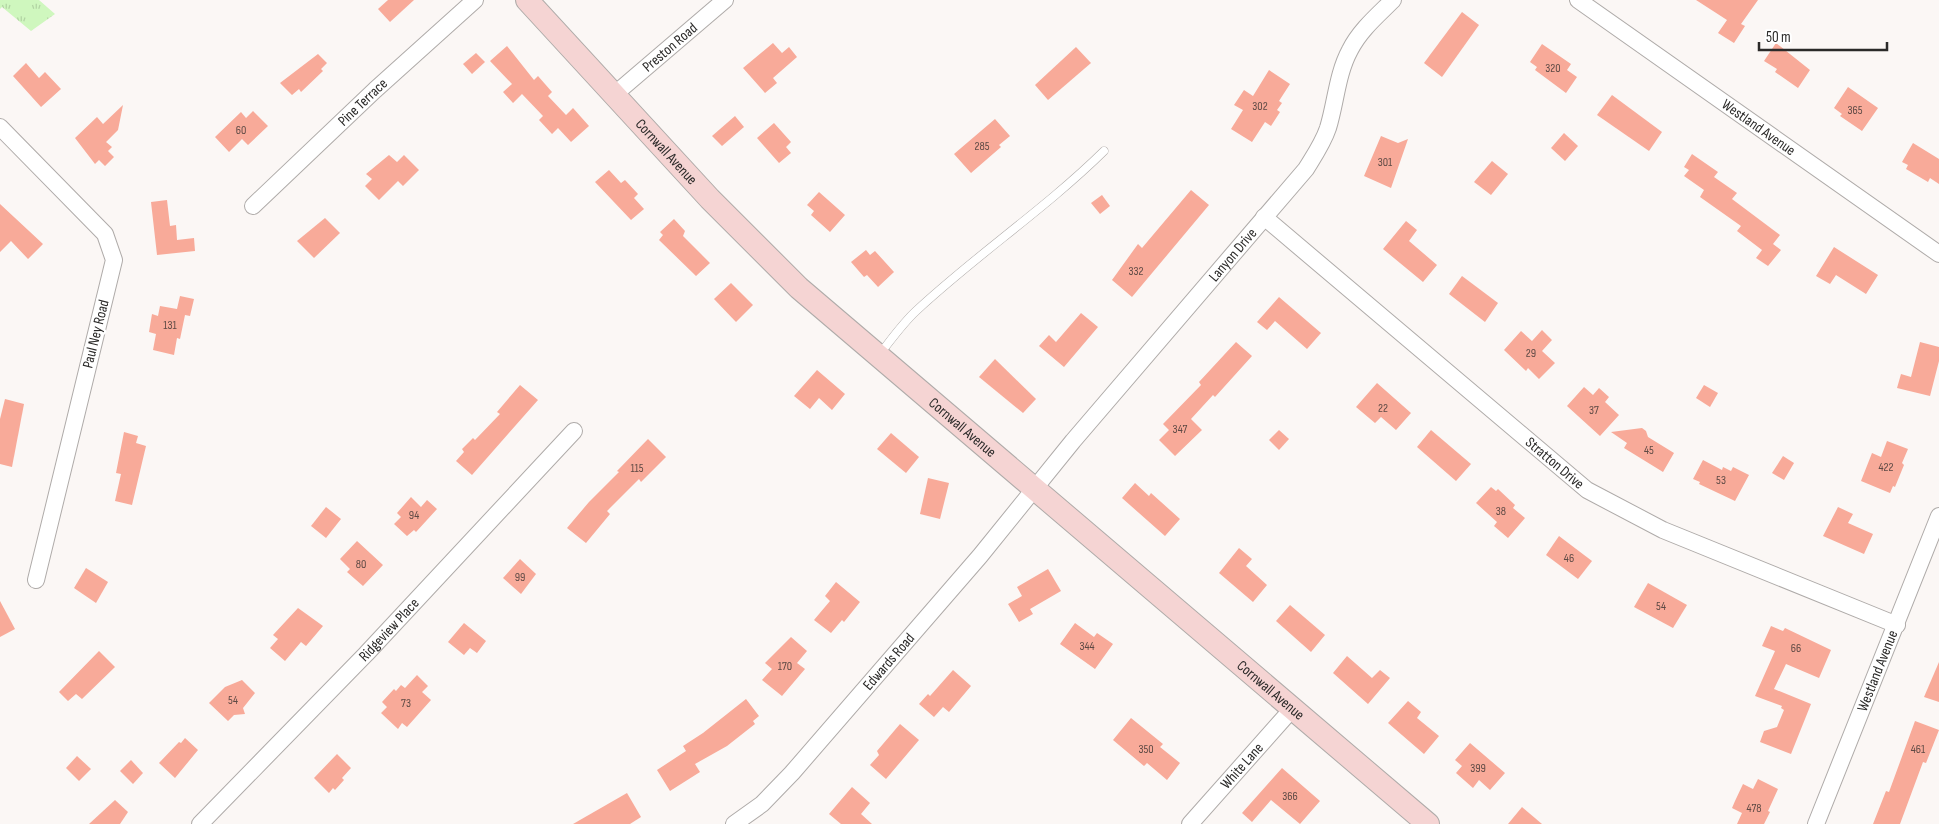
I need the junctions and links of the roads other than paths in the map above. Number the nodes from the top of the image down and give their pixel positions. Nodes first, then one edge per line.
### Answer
1 (476, 0) edge
2 (527, 0) edge
3 (725, 0) edge
4 (1393, 0) edge
5 (1578, 0) edge
6 (614, 94) junction
7 (0, 127) edge
8 (1104, 151) dead end
9 (253, 206) dead end
10 (1264, 217) junction
11 (1939, 254) edge
12 (878, 356) junction
13 (574, 431) dead end
14 (1034, 489) junction
15 (1939, 516) edge
16 (36, 580) dead end
17 (1897, 625) junction
18 (1293, 708) junction
19 (200, 824) edge
20 (734, 824) edge
21 (1190, 824) edge
22 (1428, 824) edge
23 (1816, 824) edge

1 - 9 street, Pine Terrace
2 - 6 street, Cornwall Avenue
3 - 6 street, Preston Road
4 - 10 street, Lanyon Drive
5 - 11 street, Westland Avenue
6 - 12 street, Cornwall Avenue
7 - 16 street, Paul Ney Road
8 - 12 lane
10 - 14 street, Lanyon Drive
10 - 17 street, Stratton Drive
12 - 14 street, Cornwall Avenue
13 - 19 street, Ridgeview Place
14 - 18 street, Cornwall Avenue
14 - 20 street, Edwards Road
15 - 17 street, Westland Avenue
17 - 23 street, Westland Avenue
18 - 21 street, White Lane
18 - 22 street, Cornwall Avenue

